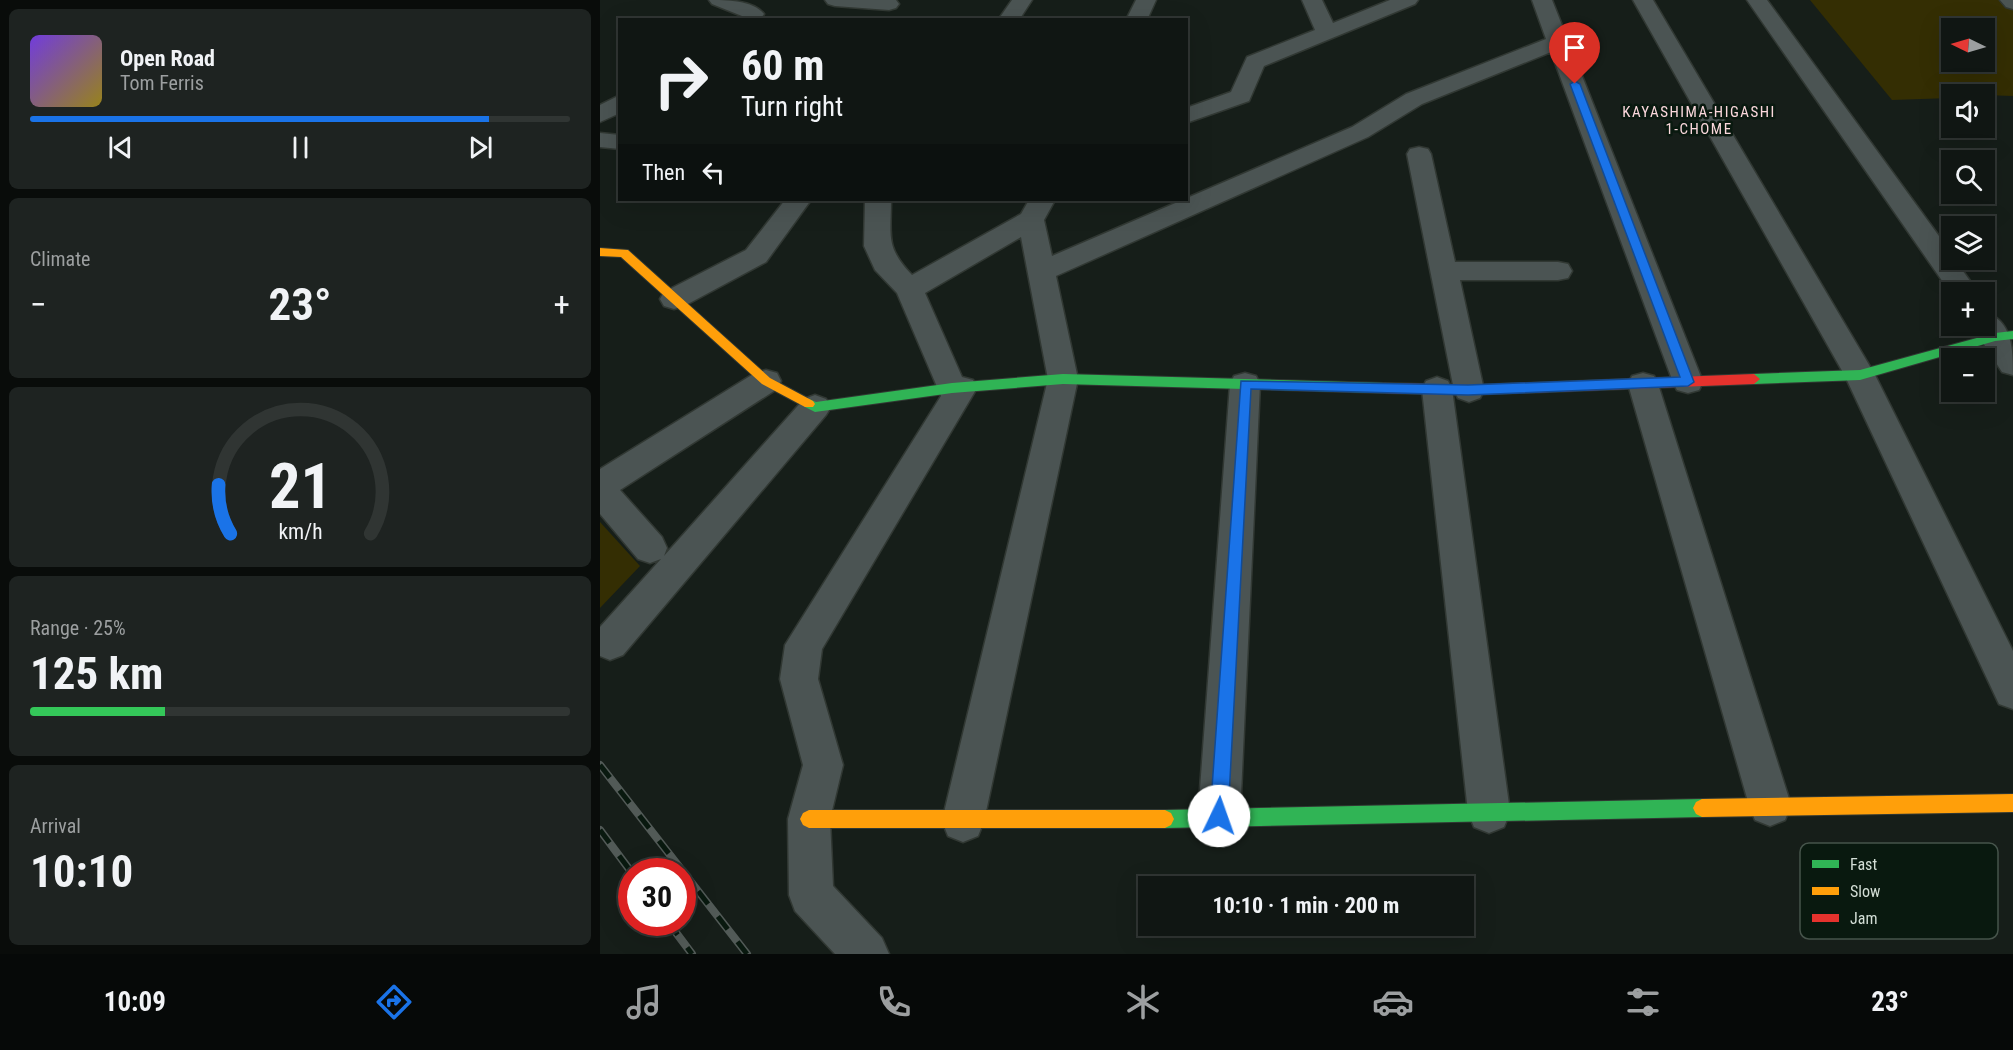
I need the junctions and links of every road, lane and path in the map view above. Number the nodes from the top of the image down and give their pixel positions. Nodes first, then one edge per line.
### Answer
1 (719, 0) edge
2 (835, 0) edge
3 (1022, 0) edge
4 (1146, 0) edge
5 (1312, 0) edge
6 (1408, 0) edge
7 (1542, 0) edge
8 (1643, 0) edge
9 (1757, 0) edge
10 (2010, 0) edge
11 (2013, 3) edge
12 (886, 8) edge
13 (756, 13) edge
14 (1009, 18) edge
15 (1137, 18) edge
16 (1327, 34) junction
17 (1559, 41) junction
18 (618, 103) edge
19 (600, 115) edge
20 (1188, 115) edge
21 (600, 140) edge
22 (618, 142) edge
23 (1419, 154) dead end
24 (797, 201) edge
25 (878, 201) edge
26 (1037, 210) edge
27 (600, 252) edge
28 (1042, 271) junction
29 (1444, 271) junction
30 (1557, 271) dead end
31 (1957, 282) edge
32 (909, 289) junction
33 (674, 299) junction
34 (1998, 331) edge
35 (2013, 364) edge
36 (1860, 375) junction
37 (1063, 380) junction
38 (766, 381) junction
39 (1688, 382) junction
40 (1245, 384) junction
41 (1643, 384) junction
42 (957, 388) junction
43 (1453, 390) junction
44 (815, 407) junction
45 (600, 486) edge
46 (600, 491) edge
47 (650, 548) dead end
48 (610, 643) dead end
49 (2013, 691) edge
50 (2013, 803) edge
51 (1770, 805) junction
52 (1489, 812) junction
53 (1219, 816) junction
54 (809, 819) junction
55 (963, 821) junction
56 (866, 954) edge

1 - 13 street
2 - 12 street
3 - 14 street
4 - 15 street
5 - 16 street
6 - 16 street
7 - 17 street
8 - 36 street
9 - 31 street
10 - 11 street
16 - 20 street
17 - 28 street
17 - 39 street
18 - 19 street
21 - 22 street
23 - 29 street
24 - 33 street
25 - 32 street
26 - 28 street
26 - 32 street
27 - 33 street
28 - 37 street
29 - 30 street
29 - 43 street
32 - 42 street
33 - 38 street
34 - 35 street
34 - 36 street
36 - 39 street
36 - 49 street
37 - 40 street
37 - 42 street
37 - 55 street
38 - 44 street
38 - 45 street
39 - 41 street
40 - 43 street
40 - 53 street
41 - 43 street
41 - 51 street
42 - 44 street
42 - 54 street
43 - 52 street
44 - 48 street
46 - 47 street
50 - 51 street
51 - 52 street
52 - 53 street
53 - 55 street
54 - 55 street
54 - 56 street

